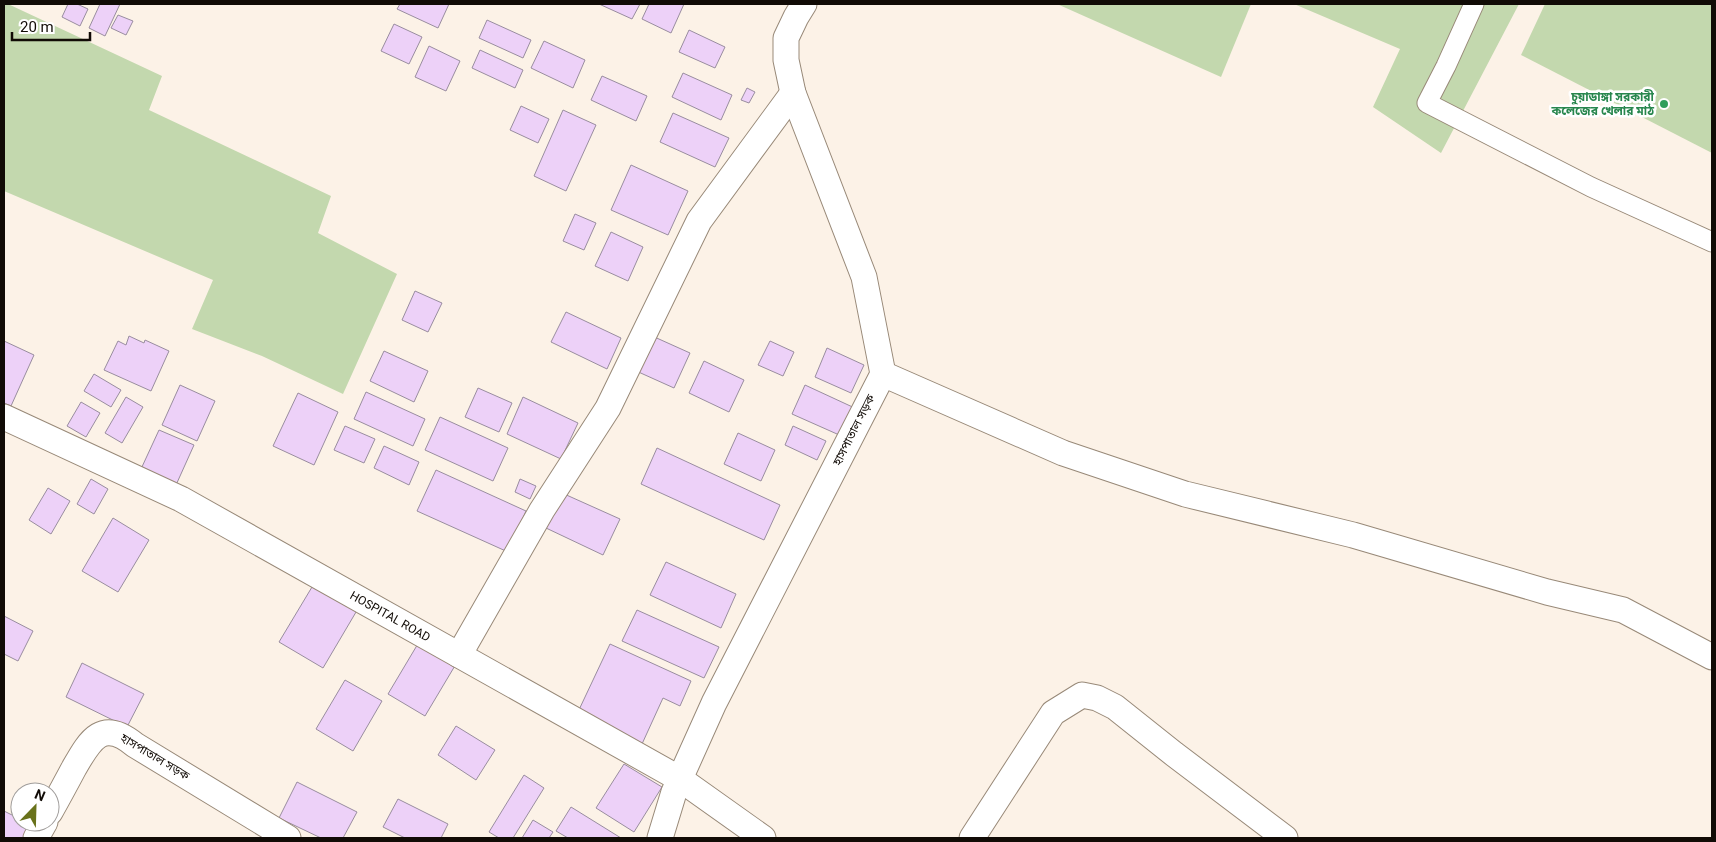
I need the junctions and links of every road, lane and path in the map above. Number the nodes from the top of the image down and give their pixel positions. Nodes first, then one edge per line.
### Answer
1 (804, 4) edge
2 (1474, 4) edge
3 (793, 93) junction
4 (1712, 242) edge
5 (883, 374) junction
6 (4, 417) edge
7 (459, 655) junction
8 (1712, 657) edge
9 (680, 779) junction
10 (60, 794) edge
11 (288, 838) edge
12 (660, 838) edge
13 (763, 838) edge
14 (972, 838) edge
15 (1285, 838) edge

1 - 3 street
2 - 4 street
3 - 5 street
3 - 7 street
5 - 8 street
5 - 9 street, হাসপাতাল সড়ক
6 - 7 street, HOSPITAL ROAD
7 - 9 street, HOSPITAL ROAD
9 - 12 street, হাসপাতাল সড়ক
9 - 13 street, HOSPITAL ROAD
10 - 11 street, হাসপাতাল সড়ক
14 - 15 street

